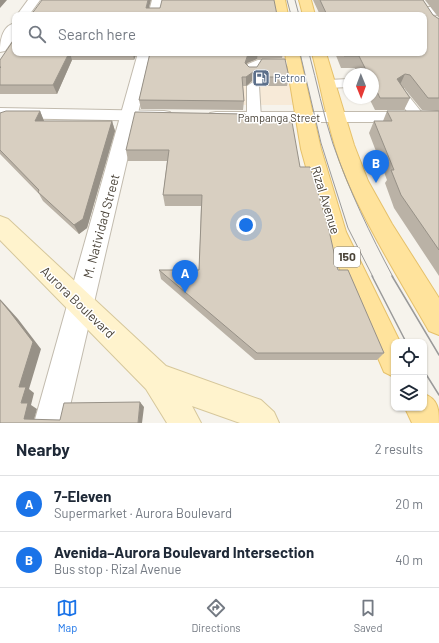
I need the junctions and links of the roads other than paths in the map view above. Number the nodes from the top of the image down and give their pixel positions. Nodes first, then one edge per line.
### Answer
1 (34, 0) edge
2 (158, 0) edge
3 (279, 0) edge
4 (305, 0) edge
5 (417, 0) edge
6 (25, 12) edge
7 (155, 12) edge
8 (281, 12) edge
9 (308, 12) edge
10 (437, 17) edge
11 (12, 31) edge
12 (0, 48) edge
13 (144, 56) edge
14 (320, 56) edge
15 (293, 58) edge
16 (252, 71) edge
17 (343, 83) edge
18 (328, 84) junction
19 (253, 86) dead end
20 (399, 92) edge
21 (0, 113) edge
22 (130, 115) junction
23 (418, 117) junction
24 (439, 117) edge
25 (254, 118) junction
26 (304, 118) junction
27 (338, 118) junction
28 (0, 225) edge
29 (81, 304) junction
30 (439, 322) edge
31 (391, 355) edge
32 (157, 378) junction
33 (423, 411) edge
34 (50, 423) edge
35 (185, 423) edge
36 (263, 423) edge
37 (430, 423) edge

1 - 6 street
2 - 7 street
3 - 8 main road
4 - 9 main road
5 - 10 street
11 - 12 street
13 - 22 street, M. Natividad Street
14 - 18 main road
15 - 16 lane
15 - 26 main road, Rizal Avenue / 150
17 - 18 lane
18 - 27 main road
19 - 25 lane
20 - 23 lane
21 - 22 street, Pampanga Street
22 - 25 street, Pampanga Street
22 - 29 street, M. Natividad Street
23 - 24 street, Pampanga Street
23 - 27 street, Pampanga Street
25 - 26 street, Pampanga Street
26 - 27 street, Pampanga Street
26 - 31 main road, Rizal Avenue / 150
27 - 30 main road
28 - 29 main road, Aurora Boulevard
29 - 32 main road, Aurora Boulevard
29 - 34 street, M. Natividad Street
32 - 35 main road, Aurora Boulevard
32 - 36 main road, Aurora Boulevard
33 - 37 main road

